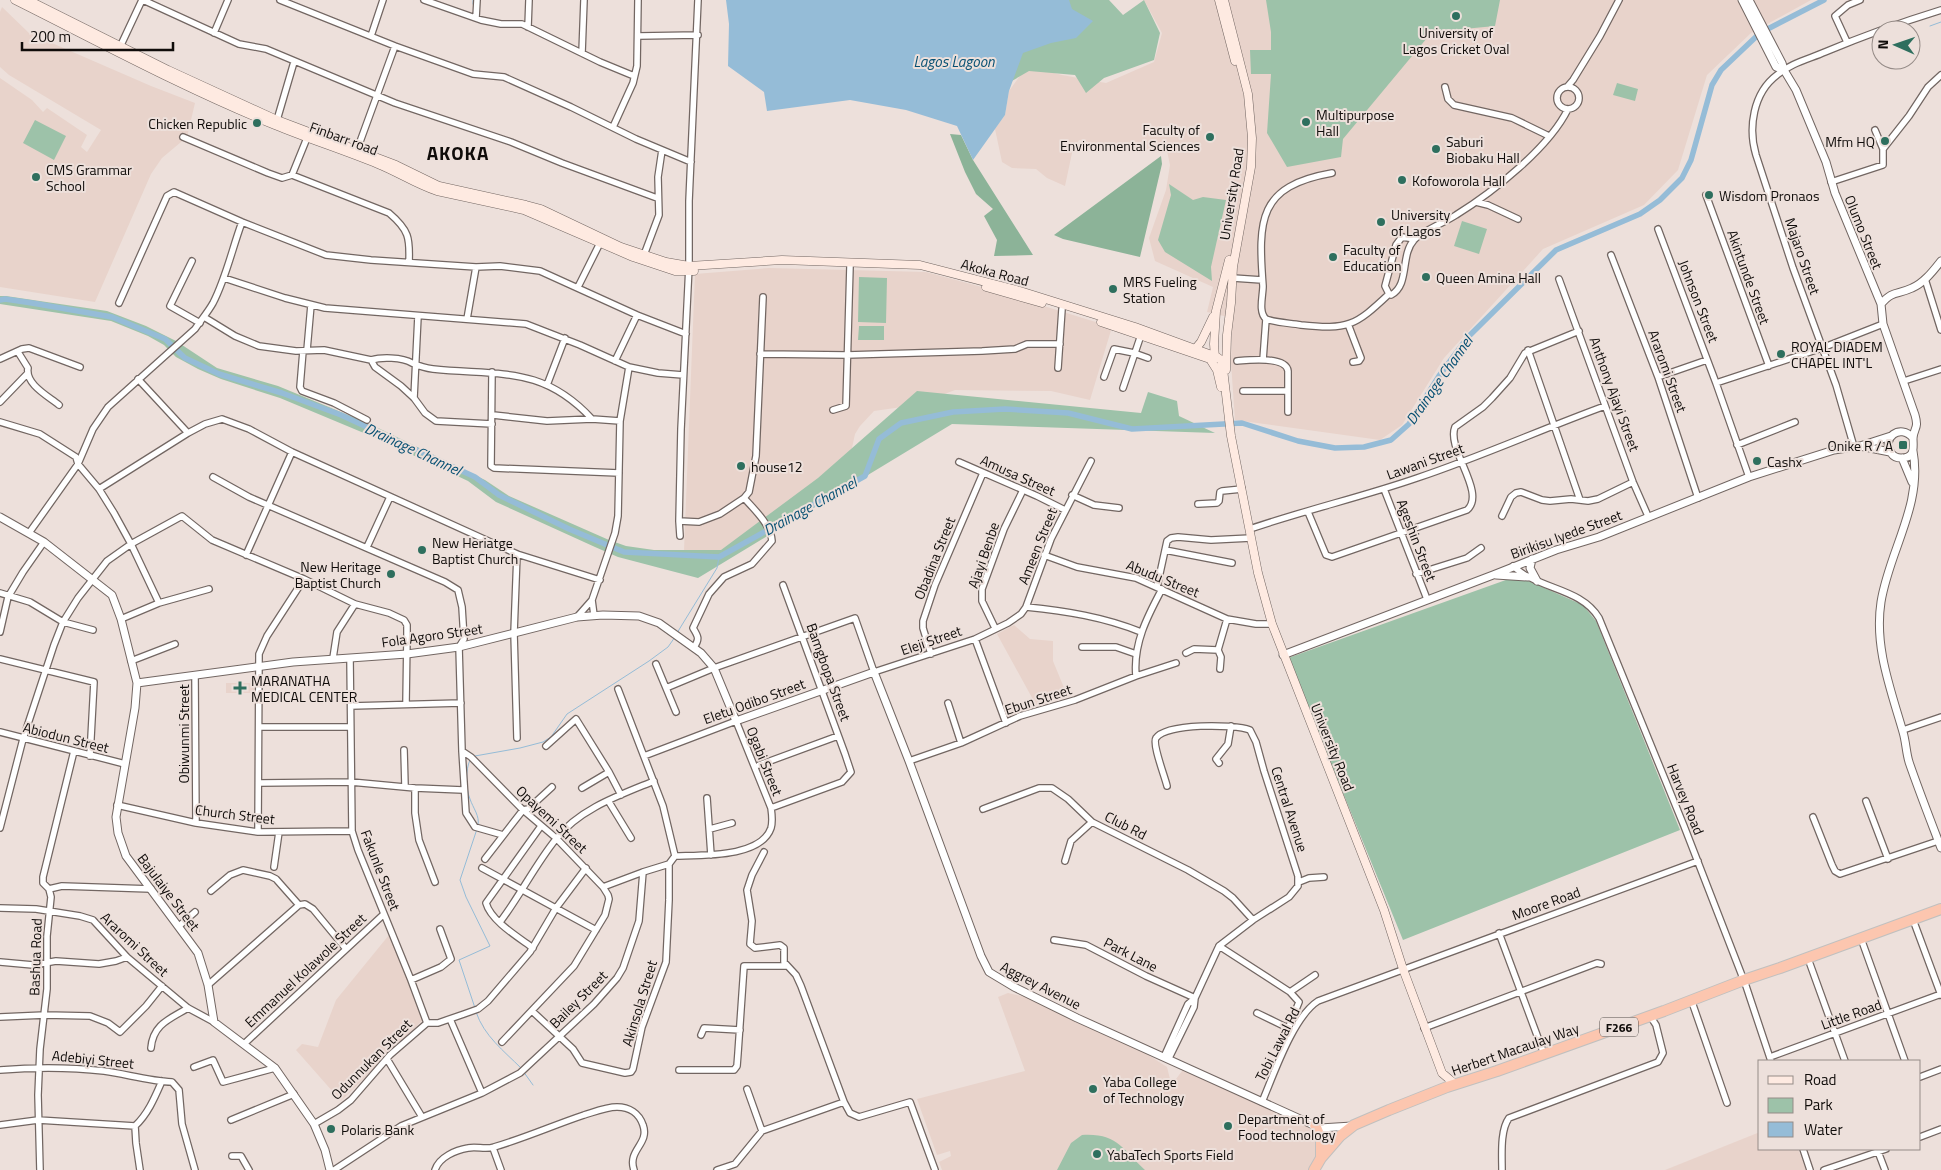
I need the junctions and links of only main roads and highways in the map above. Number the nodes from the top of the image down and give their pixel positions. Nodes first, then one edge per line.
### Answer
1 (15, 0) edge
2 (28, 0) edge
3 (1219, 0) edge
4 (1224, 0) edge
5 (238, 106) junction
6 (676, 268) junction
7 (920, 268) junction
8 (689, 269) junction
9 (1220, 298) junction
10 (1231, 304) junction
11 (1216, 311) junction
12 (1226, 335) junction
13 (1196, 348) junction
14 (1214, 355) junction
15 (1205, 357) junction
16 (1217, 370) junction
17 (1226, 394) junction
18 (1230, 423) junction
19 (1941, 909) edge
20 (1941, 916) edge
21 (1745, 983) junction
22 (1442, 1072) junction
23 (1455, 1084) junction
24 (1440, 1090) junction
25 (1317, 1127) road end
26 (1320, 1158) junction
27 (1314, 1170) edge
28 (1321, 1170) edge

1 - 5 main road, Finbarr road
2 - 5 main road, Finbarr road
3 - 9 main road, University Road
4 - 10 main road, University Road
5 - 6 main road, Finbarr road
5 - 6 main road, Finbarr road
6 - 8 main road
7 - 8 main road
7 - 8 main road, Akoka Road
7 - 13 main road, Akoka Road
7 - 15 main road
9 - 10 main road
9 - 11 main road, University Road
10 - 12 main road, University Road
11 - 13 main road
11 - 14 main road, University Road
12 - 14 main road
12 - 17 main road, University Road
13 - 14 main road, Akoka Road
14 - 15 main road
14 - 16 main road, University Road
14 - 17 main road
15 - 16 main road
16 - 18 main road, University Road
17 - 18 main road
18 - 22 main road, University Road
19 - 21 highway, Herbert Macaulay Way / F266
20 - 21 highway, Herbert Macaulay Way / F266
21 - 23 highway, Herbert Macaulay Way / F266
21 - 28 highway, Herbert Macaulay Way / F266
22 - 23 main road
22 - 24 main road
23 - 24 highway, Herbert Macaulay Way / F266
24 - 26 highway, Herbert Macaulay Way / F266
25 - 26 highway
26 - 27 highway, Herbert Macaulay Way / F266

